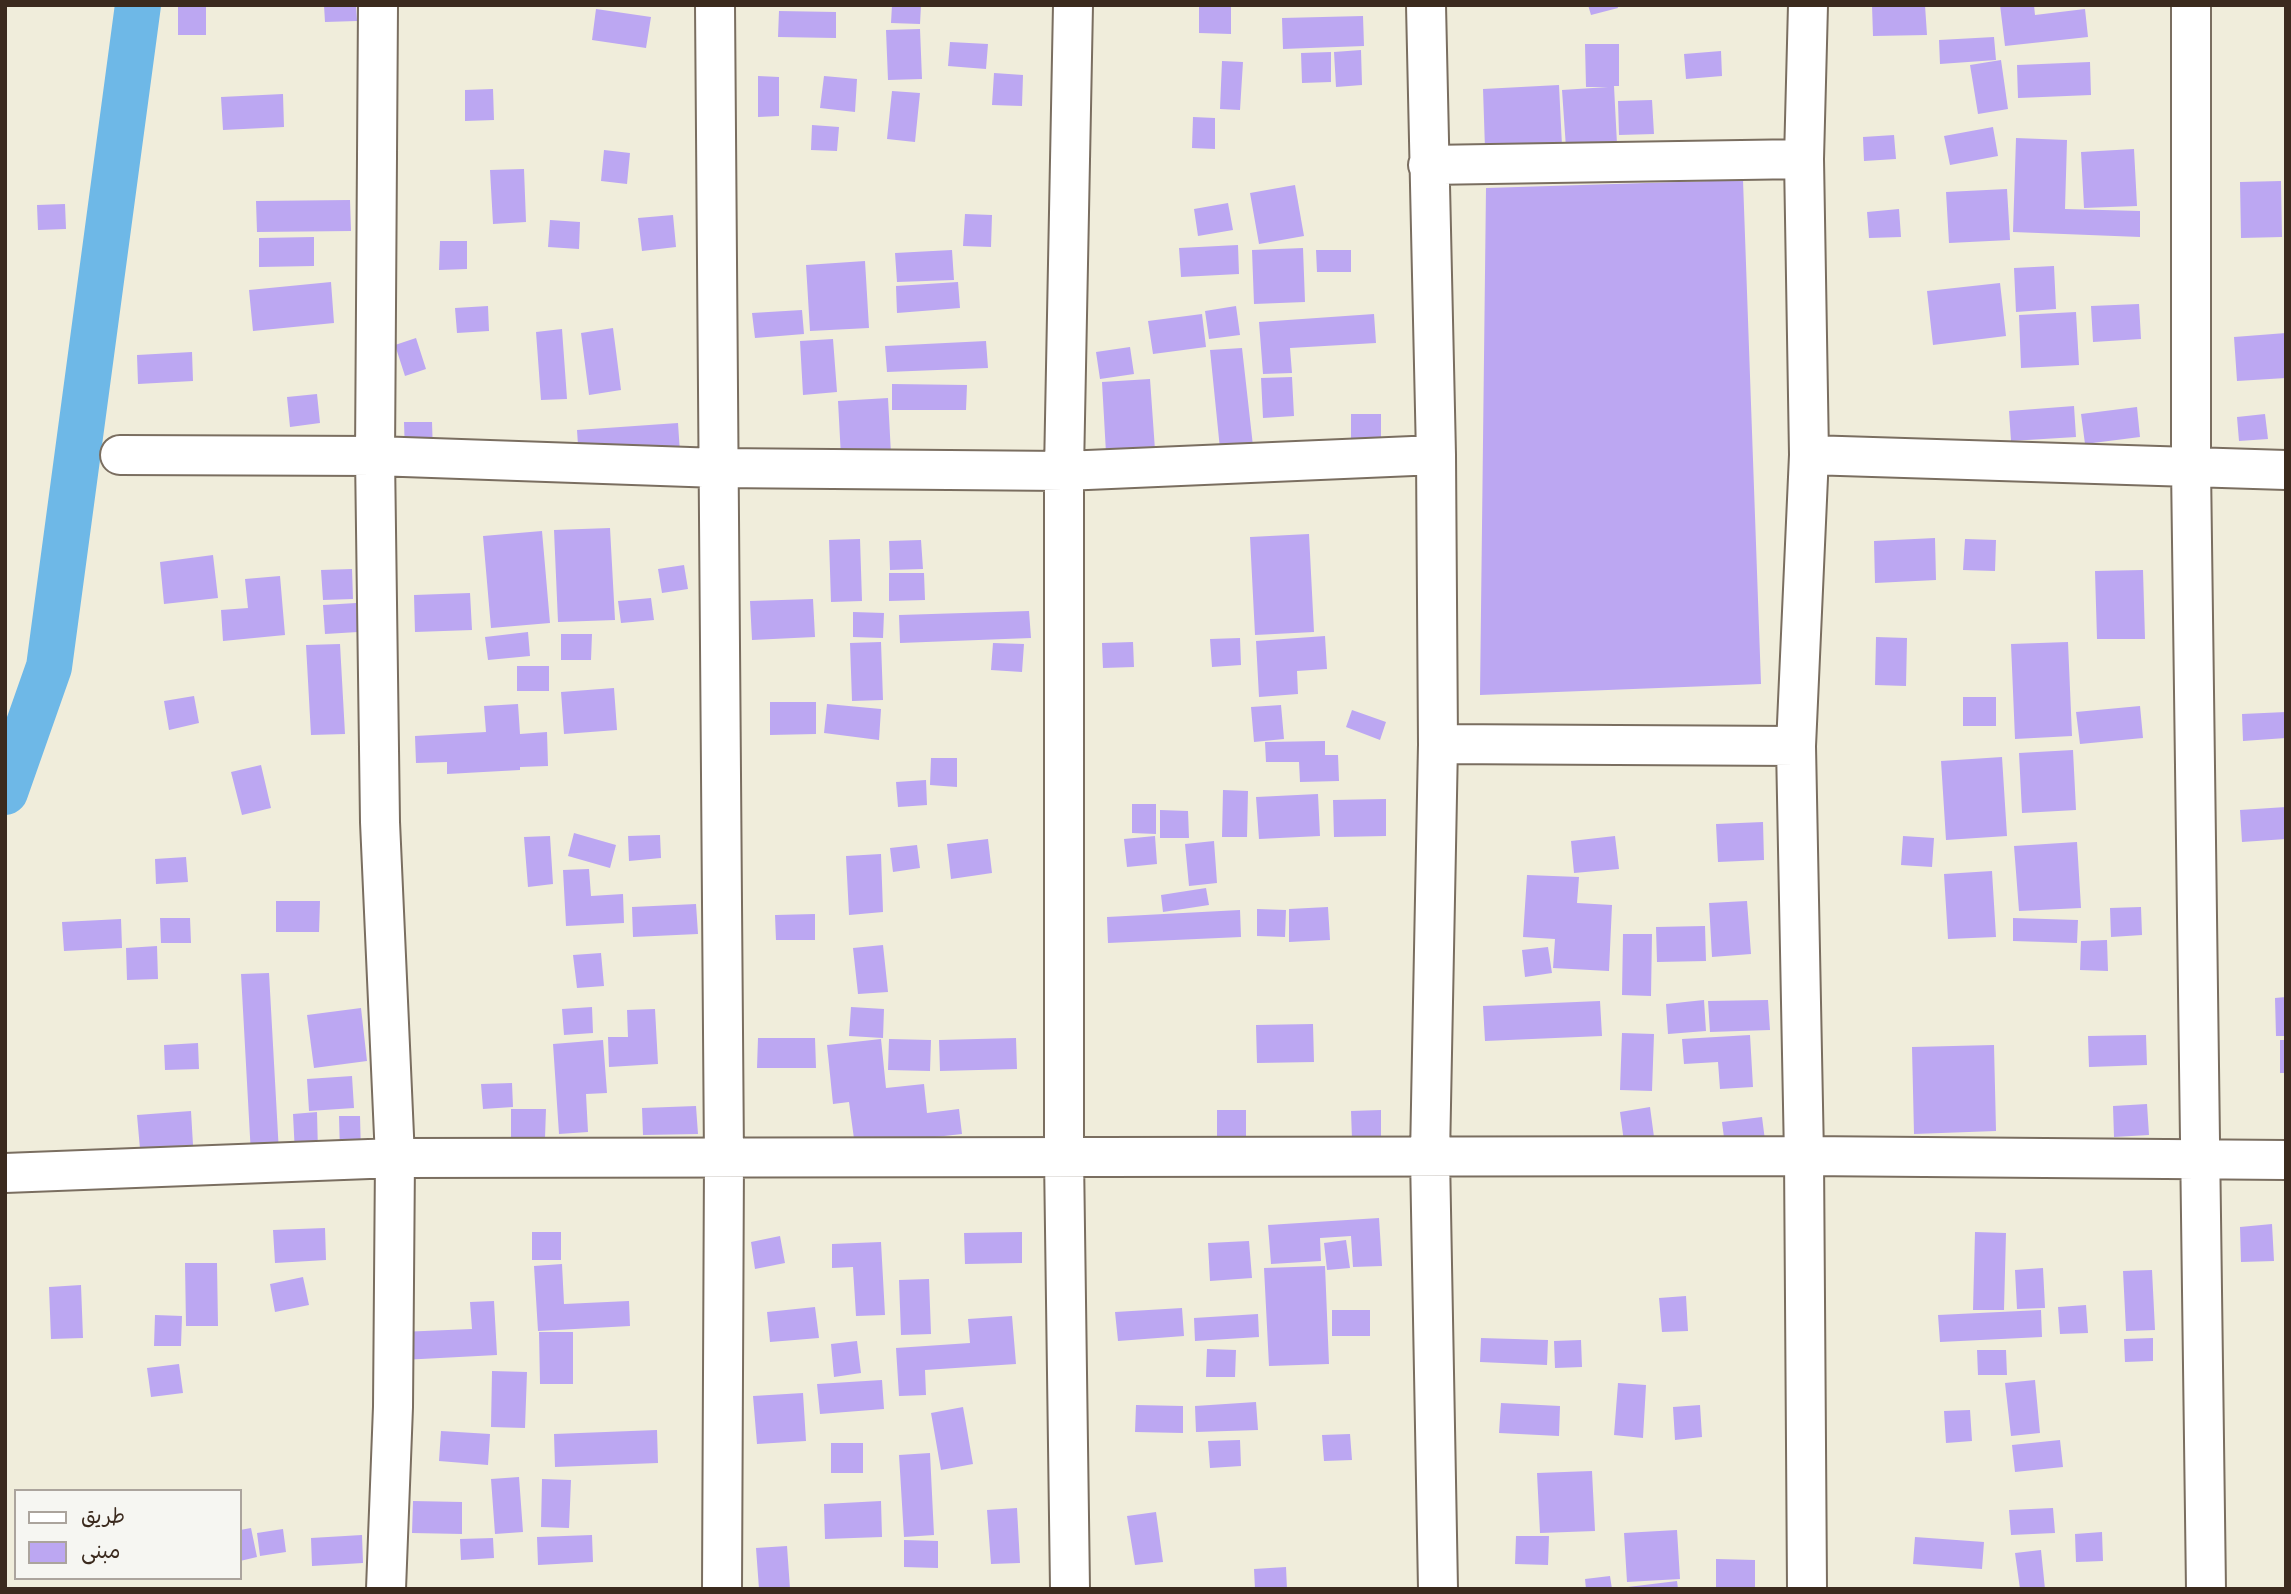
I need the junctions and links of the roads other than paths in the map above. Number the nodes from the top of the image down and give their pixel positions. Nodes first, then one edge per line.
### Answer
1 (378, 5) edge
2 (715, 5) edge
3 (1073, 5) edge
4 (1426, 5) edge
5 (1808, 5) edge
6 (2191, 5) edge
7 (1804, 159) junction
8 (1428, 165) junction
9 (120, 455) dead end
10 (1436, 455) junction
11 (1809, 455) junction
12 (375, 456) junction
13 (2192, 467) junction
14 (718, 468) junction
15 (2286, 470) edge
16 (1064, 471) junction
17 (1438, 744) junction
18 (1796, 746) junction
19 (1430, 1156) junction
20 (1804, 1156) junction
21 (1064, 1157) junction
22 (395, 1158) junction
23 (724, 1158) junction
24 (2201, 1160) junction
25 (2286, 1160) edge
26 (5, 1173) edge
27 (386, 1589) edge
28 (722, 1589) edge
29 (1070, 1589) edge
30 (1438, 1589) edge
31 (1807, 1589) edge
32 (2206, 1589) edge

1 - 12 street
2 - 14 street
3 - 16 street
4 - 8 street
5 - 7 street
6 - 13 street
7 - 8 street
7 - 11 street
8 - 10 street
9 - 12 street
10 - 16 street
10 - 17 street
11 - 13 street
11 - 18 street
12 - 14 street
12 - 22 street
13 - 15 street
13 - 24 street
14 - 16 street
14 - 23 street
16 - 21 street
17 - 18 street
17 - 19 street
18 - 20 street
19 - 20 street
19 - 21 street
19 - 30 street
20 - 24 street
20 - 31 street
21 - 23 street
21 - 29 street
22 - 23 street
22 - 26 street
22 - 27 street
23 - 28 street
24 - 25 street
24 - 32 street

